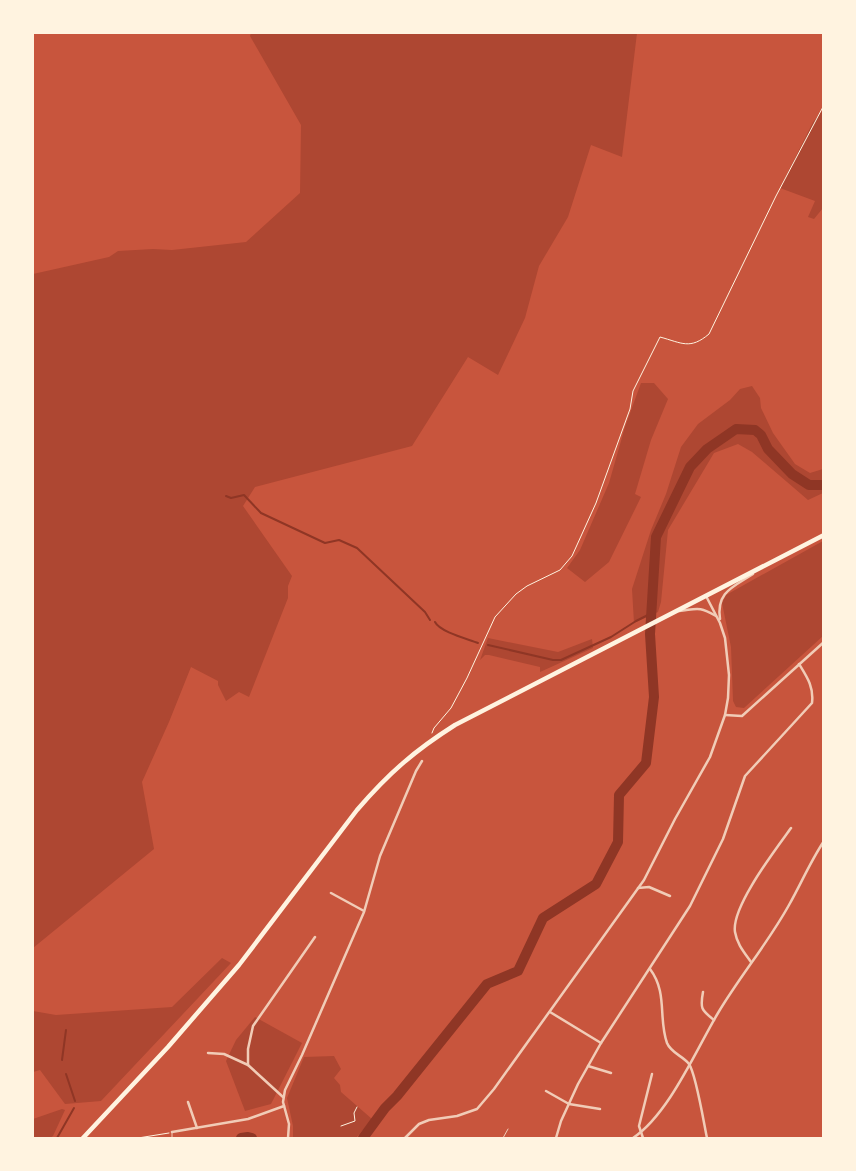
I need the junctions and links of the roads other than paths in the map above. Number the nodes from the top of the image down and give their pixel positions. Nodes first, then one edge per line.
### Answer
1 (824, 535) edge
2 (760, 569) junction
3 (706, 596) junction
4 (675, 611) junction
5 (717, 616) junction
6 (720, 623) junction
7 (824, 642) edge
8 (799, 664) junction
9 (725, 715) junction
10 (422, 760) dead end
11 (791, 828) dead end
12 (824, 842) edge
13 (638, 888) junction
14 (331, 894) dead end
15 (670, 896) dead end
16 (364, 911) junction
17 (315, 937) dead end
18 (751, 962) junction
19 (650, 969) junction
20 (703, 992) dead end
21 (550, 1012) junction
22 (714, 1020) junction
23 (601, 1043) junction
24 (208, 1053) dead end
25 (689, 1064) junction
26 (248, 1065) junction
27 (588, 1066) junction
28 (611, 1073) dead end
29 (652, 1074) dead end
30 (546, 1091) dead end
31 (283, 1097) junction
32 (188, 1102) dead end
33 (569, 1104) junction
34 (284, 1106) junction
35 (600, 1109) dead end
36 (197, 1128) junction
37 (508, 1130) dead end
38 (172, 1132) joint
39 (642, 1133) junction
40 (83, 1138) edge
41 (172, 1138) edge
42 (288, 1138) edge
43 (405, 1138) edge
44 (503, 1138) edge
45 (556, 1138) edge
46 (633, 1138) edge
47 (643, 1138) edge
48 (707, 1138) edge

1 - 2 main road
2 - 3 main road
2 - 6 street
3 - 4 main road
3 - 5 street
4 - 5 street
4 - 40 main road
5 - 6 street
6 - 9 street
7 - 8 street
8 - 9 street
8 - 19 street
9 - 13 street
10 - 16 street
11 - 18 street
12 - 18 street
13 - 15 street
13 - 21 street
14 - 16 street
16 - 31 street
17 - 26 street
18 - 22 street
19 - 23 street
19 - 25 street
20 - 22 street
21 - 23 street
21 - 43 street
22 - 25 street
23 - 27 street
24 - 26 street
25 - 39 street
25 - 48 street
26 - 31 street
27 - 28 street
27 - 33 street
29 - 39 street
30 - 33 street
31 - 34 street
32 - 36 street
33 - 35 street
33 - 45 street
34 - 36 street
34 - 42 street
36 - 38 street
37 - 44 lane
38 - 41 lane
39 - 46 street
39 - 47 street

